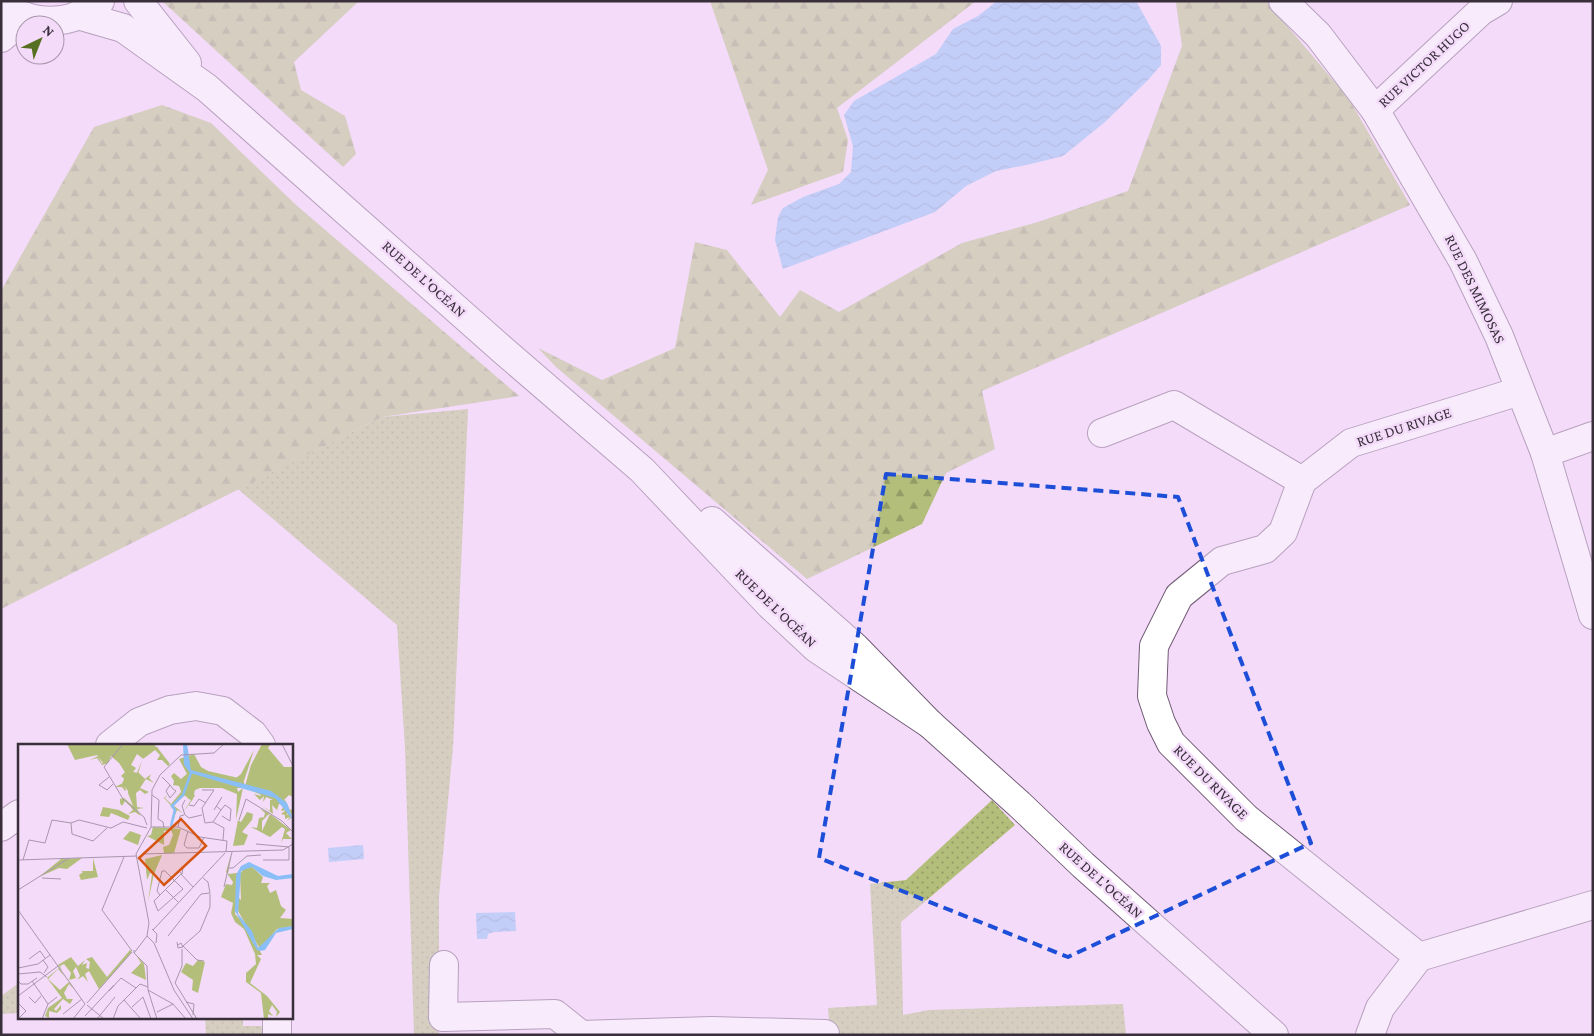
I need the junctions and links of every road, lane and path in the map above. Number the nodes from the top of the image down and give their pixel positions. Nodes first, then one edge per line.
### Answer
1 (138, 1) edge
2 (1283, 1) edge
3 (1498, 1) edge
4 (1, 2) edge
5 (89, 8) edge
6 (23, 15) edge
7 (65, 18) edge
8 (15, 26) edge
9 (1, 38) edge
10 (207, 88) junction
11 (1375, 110) junction
12 (1520, 391) junction
13 (1102, 433) dead end
14 (1593, 436) edge
15 (1545, 453) junction
16 (1302, 481) junction
17 (1593, 616) edge
18 (111, 744) edge
19 (260, 744) edge
20 (18, 815) edge
21 (1, 827) edge
22 (1593, 905) edge
23 (1419, 957) junction
24 (444, 965) dead end
25 (277, 1018) edge
26 (711, 1033) edge
27 (580, 1034) edge
28 (825, 1034) edge
29 (278, 1035) edge
30 (1274, 1035) edge
31 (1370, 1035) edge

1 - 10 street, RUE DE L'OCÉAN
2 - 11 street, RUE DES MIMOSAS
3 - 11 street, RUE VICTOR HUGO
4 - 6 street
5 - 7 street
5 - 10 street, RUE DE L'OCÉAN
8 - 9 street
10 - 30 street, RUE DE L'OCÉAN
11 - 12 street, RUE DES MIMOSAS
12 - 15 street, RUE DES MIMOSAS
12 - 16 street, RUE DU RIVAGE
13 - 16 street
14 - 15 street
15 - 17 street, RUE DES MIMOSAS
16 - 23 street, RUE DU RIVAGE
18 - 19 street
20 - 21 street
22 - 23 street
23 - 31 street
24 - 27 street
25 - 29 street
26 - 27 street
26 - 28 street

